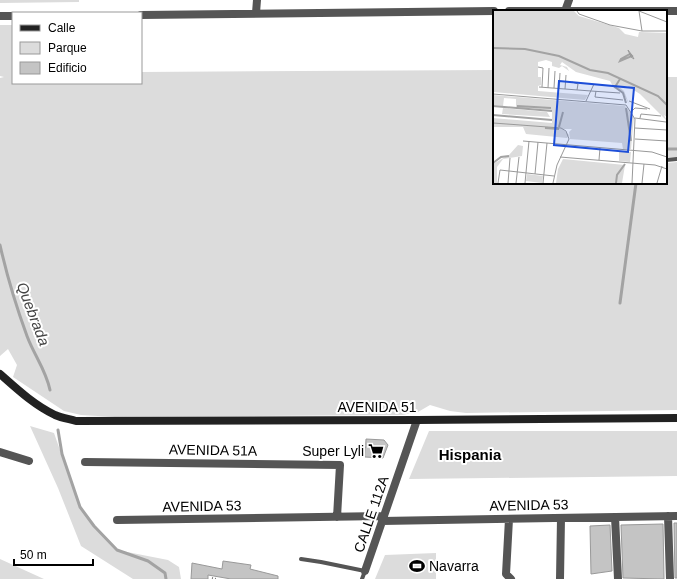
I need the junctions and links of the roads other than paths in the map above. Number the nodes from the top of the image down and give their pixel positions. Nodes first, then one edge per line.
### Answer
1 (256, 0) edge
2 (569, 0) edge
3 (565, 10) edge
4 (493, 11) edge
5 (256, 13) junction
6 (142, 15) edge
7 (0, 16) edge
8 (12, 16) edge
9 (677, 159) edge
10 (667, 160) edge
11 (0, 374) edge
12 (677, 418) edge
13 (417, 420) junction
14 (0, 452) edge
15 (29, 461) dead end
16 (85, 462) dead end
17 (673, 516) edge
18 (337, 517) junction
19 (615, 517) junction
20 (383, 518) junction
21 (561, 518) junction
22 (509, 519) junction
23 (117, 520) dead end
24 (301, 559) dead end
25 (363, 575) edge
26 (511, 579) edge
27 (560, 579) edge
28 (618, 579) edge
29 (670, 579) edge

1 - 5 street
2 - 3 street
4 - 5 street
5 - 6 street
7 - 8 street
9 - 10 lane
11 - 13 main road, AVENIDA 51
12 - 13 main road, AVENIDA 51
13 - 20 street, CALLE 112A
14 - 15 street
16 - 18 street, AVENIDA 51A
17 - 19 street, AVENIDA 53
17 - 29 street
18 - 20 street, AVENIDA 53
18 - 23 street, AVENIDA 53
19 - 21 street, AVENIDA 53
19 - 28 street
20 - 22 street, AVENIDA 53
20 - 25 street, CALLE 112A
21 - 22 street, AVENIDA 53
21 - 27 street
22 - 26 street
24 - 25 lane

